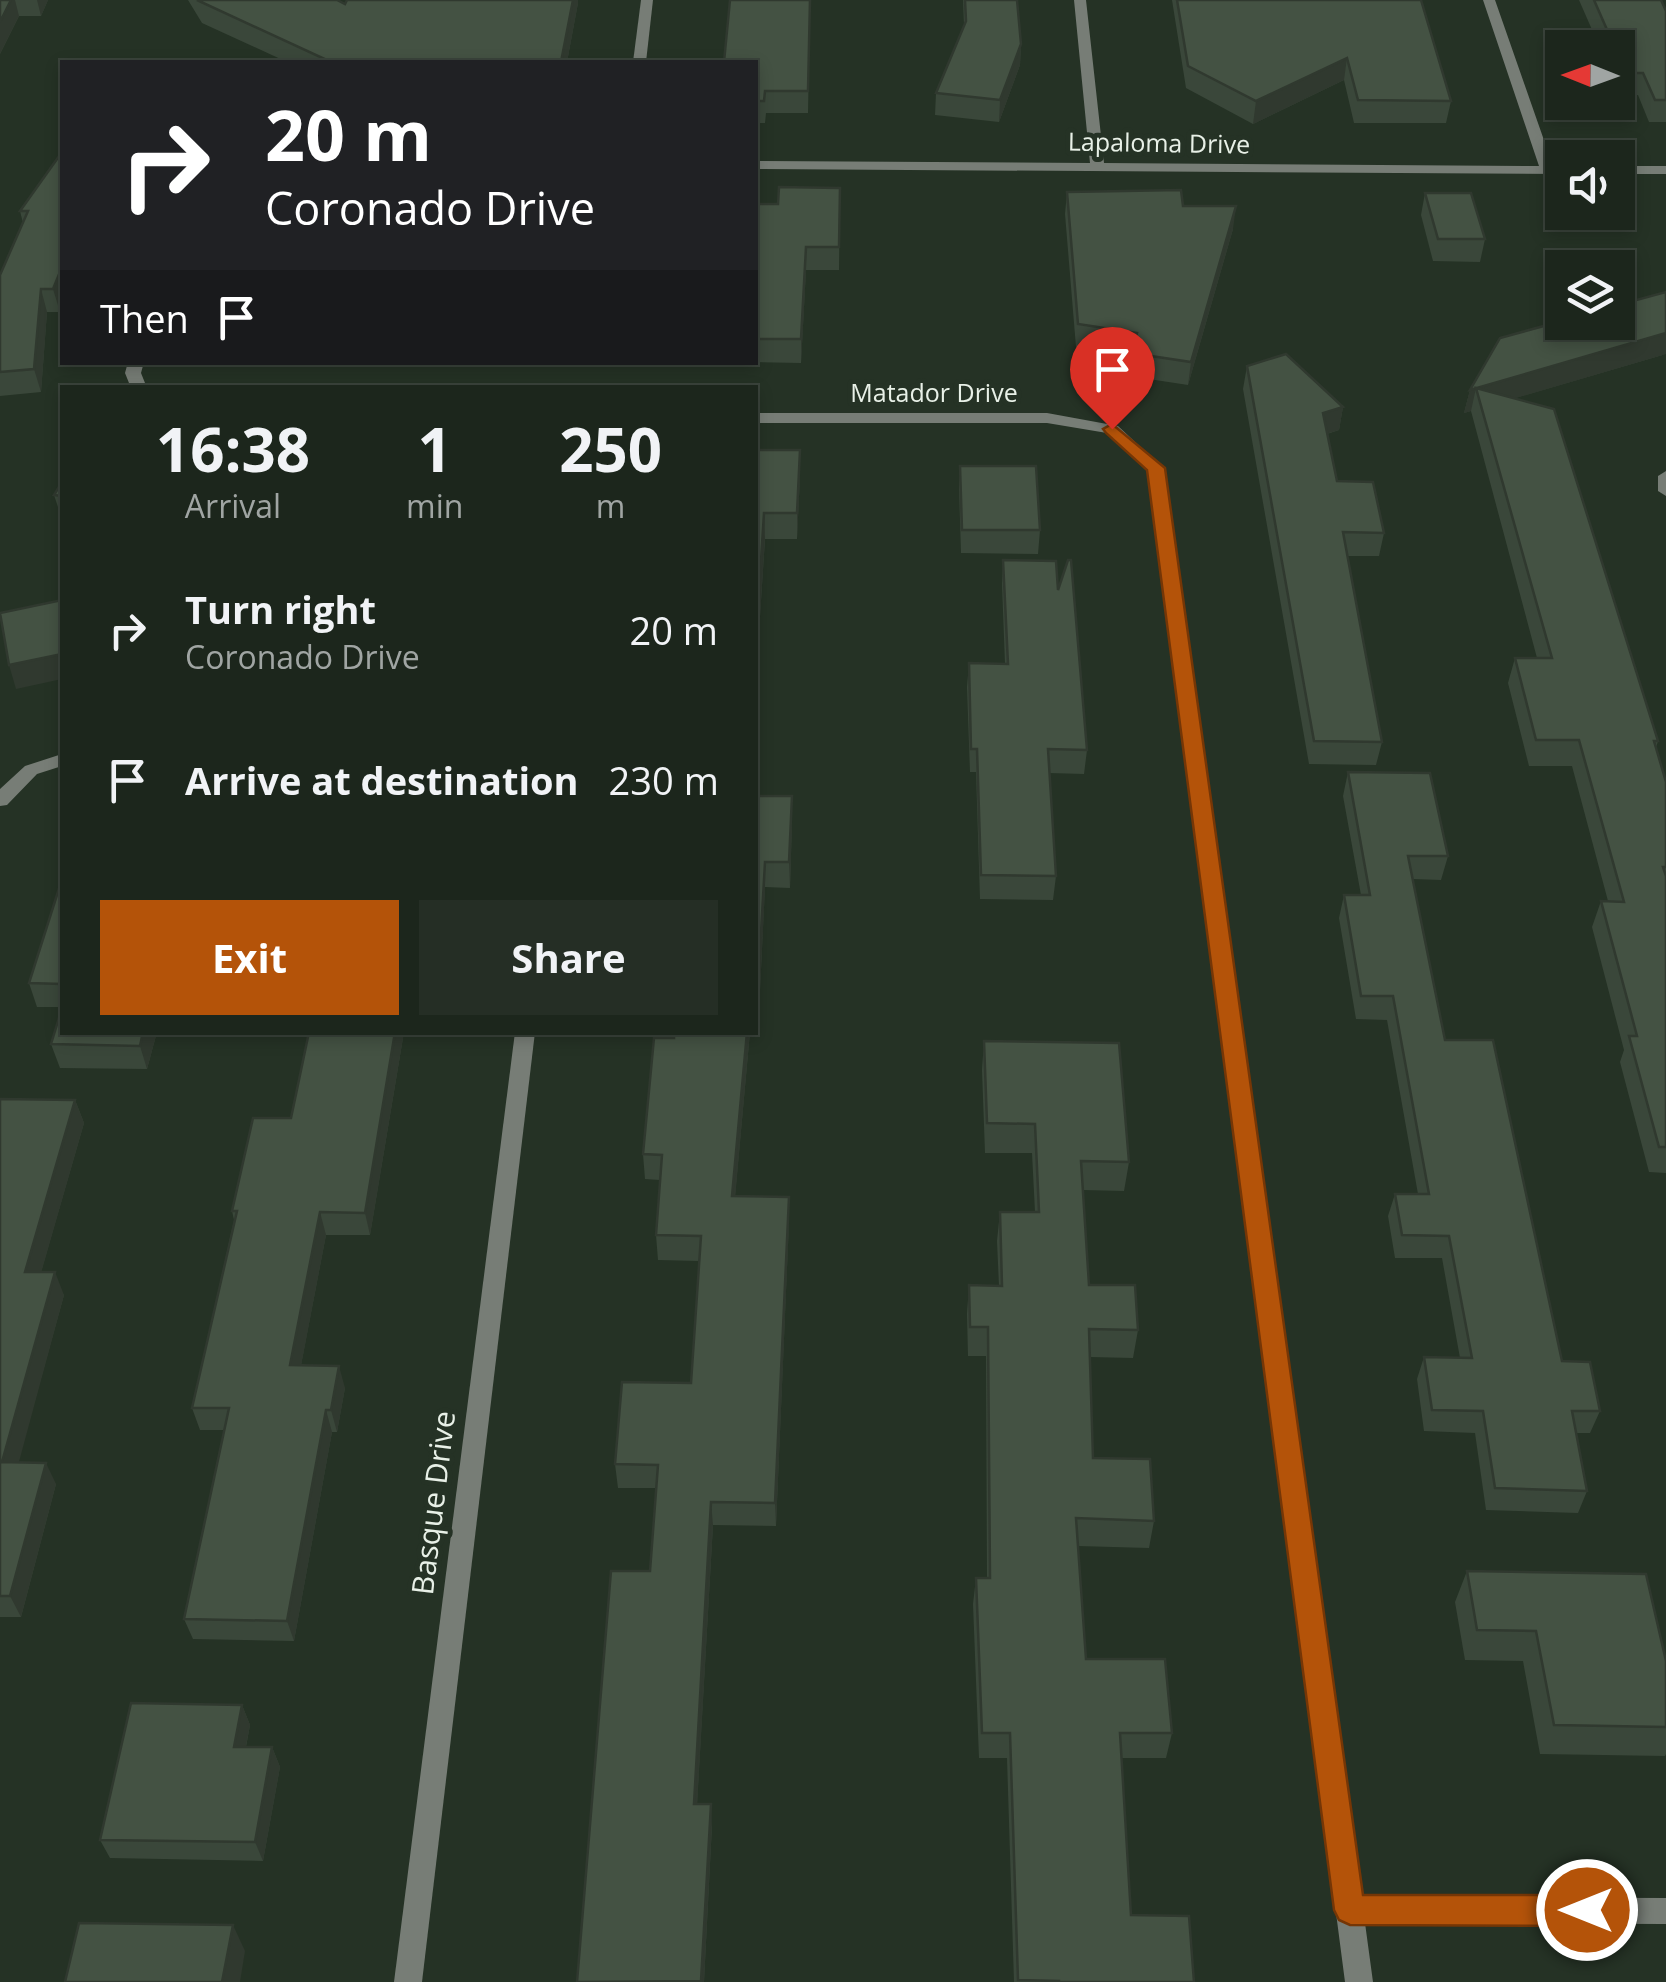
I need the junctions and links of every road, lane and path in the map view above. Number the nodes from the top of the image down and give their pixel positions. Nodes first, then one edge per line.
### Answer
1 (647, 0) edge
2 (1080, 0) edge
3 (1489, 0) edge
4 (639, 60) edge
5 (1545, 146) edge
6 (1098, 164) junction
7 (758, 165) edge
8 (1545, 170) edge
9 (1635, 170) edge
10 (1666, 170) edge
11 (758, 418) edge
12 (1666, 476) edge
13 (1666, 491) edge
14 (60, 761) edge
15 (0, 800) edge
16 (525, 1035) edge
17 (1350, 1910) junction
18 (1666, 1911) edge
19 (408, 1982) edge
20 (1359, 1982) edge

1 - 4 street
2 - 6 street
3 - 5 street
6 - 7 street, Lapaloma Drive
6 - 8 street, Lapaloma Drive
9 - 10 street
11 - 17 street, Matador Drive
12 - 13 street
14 - 15 street
16 - 19 street, Basque Drive
17 - 18 street
17 - 20 street

